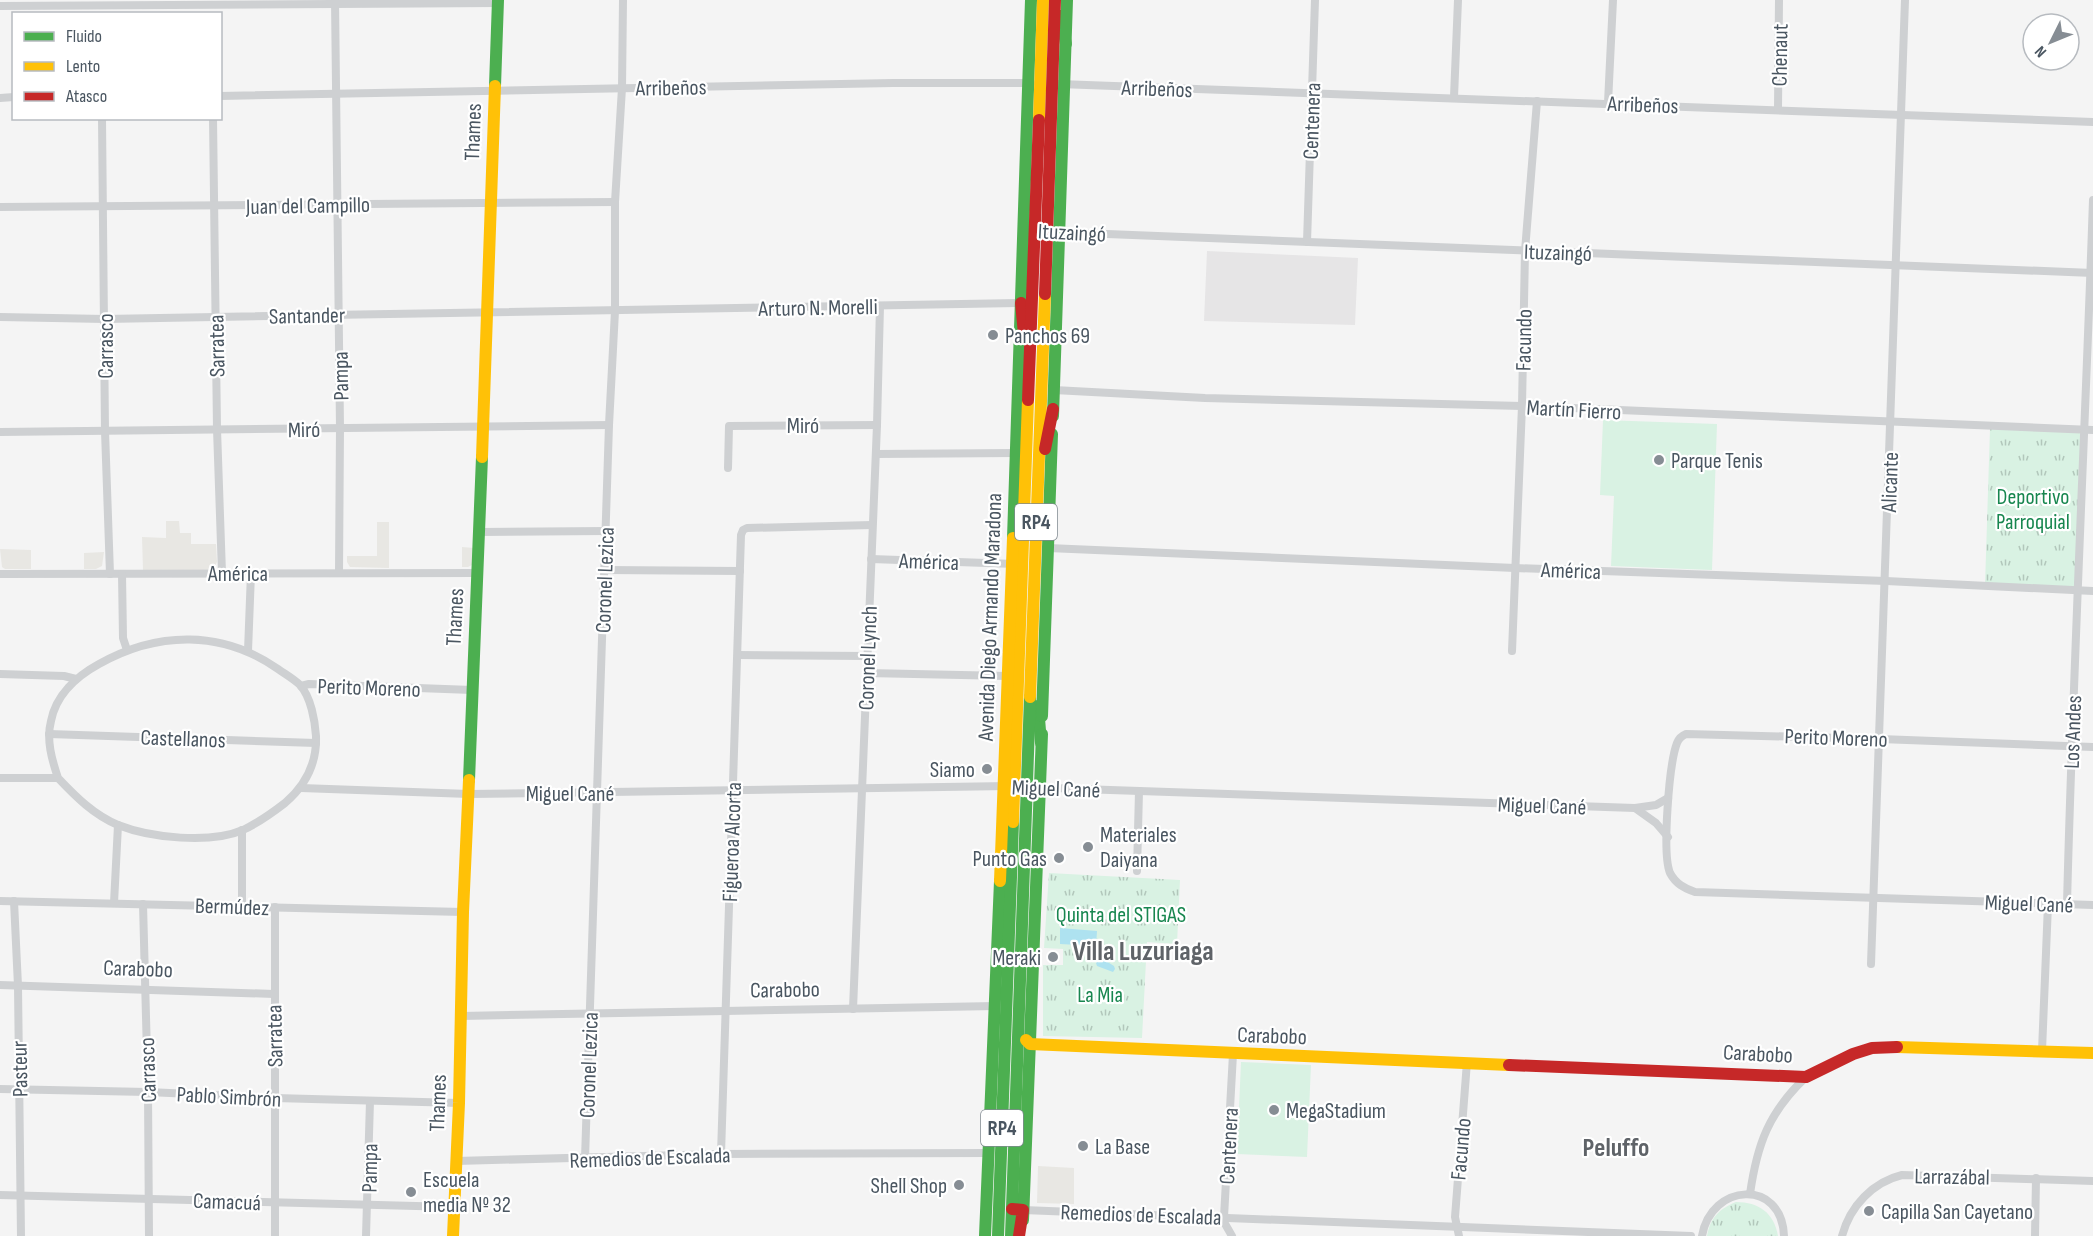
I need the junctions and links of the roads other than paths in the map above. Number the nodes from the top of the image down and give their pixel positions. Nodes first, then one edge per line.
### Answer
1 (623, 0) edge
2 (1031, 0) edge
3 (1043, 0) edge
4 (1057, 0) edge
5 (1067, 0) edge
6 (1315, 0) edge
7 (1458, 0) edge
8 (1613, 0) edge
9 (1779, 0) edge
10 (1905, 0) edge
11 (335, 1) edge
12 (498, 1) edge
13 (0, 6) edge
14 (101, 6) edge
15 (212, 6) edge
16 (1066, 44) junction
17 (1046, 83) junction
18 (622, 88) junction
19 (495, 92) junction
20 (338, 94) junction
21 (1312, 94) junction
22 (222, 96) edge
23 (1454, 97) junction
24 (1537, 101) junction
25 (1608, 103) junction
26 (1778, 109) junction
27 (1901, 116) junction
28 (102, 120) edge
29 (213, 120) edge
30 (2093, 122) edge
31 (2093, 200) edge
32 (490, 202) junction
33 (615, 202) junction
34 (339, 204) junction
35 (214, 206) junction
36 (0, 207) edge
37 (103, 207) junction
38 (1041, 231) junction
39 (1307, 242) junction
40 (1526, 251) junction
41 (1895, 265) junction
42 (2092, 272) edge
43 (1021, 303) junction
44 (880, 306) junction
45 (615, 311) junction
46 (487, 313) junction
47 (339, 314) junction
48 (0, 317) edge
49 (215, 318) junction
50 (105, 319) junction
51 (1029, 386) junction
52 (1054, 390) junction
53 (1522, 406) junction
54 (1053, 409) junction
55 (1890, 423) junction
56 (609, 425) junction
57 (878, 425) junction
58 (483, 427) junction
59 (340, 428) junction
60 (217, 429) junction
61 (2089, 430) edge
62 (105, 431) junction
63 (0, 432) edge
64 (1015, 453) junction
65 (876, 454) junction
66 (728, 468) dead end
67 (1037, 483) junction
68 (872, 525) junction
69 (606, 531) junction
70 (479, 532) junction
71 (1048, 548) junction
72 (871, 559) junction
73 (1017, 564) junction
74 (1515, 568) junction
75 (605, 570) junction
76 (741, 571) junction
77 (122, 573) junction
78 (222, 573) junction
79 (251, 573) junction
80 (339, 573) junction
81 (477, 573) junction
82 (0, 574) edge
83 (110, 574) junction
84 (1886, 580) junction
85 (2079, 591) junction
86 (2093, 591) edge
87 (1032, 642) junction
88 (127, 650) junction
89 (248, 651) junction
90 (1512, 651) dead end
91 (738, 655) junction
92 (867, 656) junction
93 (867, 673) junction
94 (0, 675) edge
95 (1008, 676) junction
96 (76, 679) junction
97 (301, 686) junction
98 (472, 690) junction
99 (49, 734) junction
100 (1880, 739) junction
101 (316, 743) junction
102 (1041, 743) junction
103 (2071, 747) junction
104 (2093, 747) edge
105 (0, 778) edge
106 (58, 778) junction
107 (1010, 786) junction
108 (1034, 787) junction
109 (301, 788) junction
110 (861, 788) junction
111 (733, 790) junction
112 (1138, 791) junction
113 (598, 792) junction
114 (469, 794) junction
115 (1668, 798) junction
116 (1635, 808) junction
117 (118, 825) junction
118 (242, 830) junction
119 (1668, 837) junction
120 (1137, 871) dead end
121 (1874, 898) junction
122 (0, 901) edge
123 (14, 901) junction
124 (114, 903) junction
125 (143, 904) junction
126 (2048, 904) junction
127 (2067, 904) junction
128 (2093, 905) edge
129 (242, 906) junction
130 (275, 907) junction
131 (463, 912) junction
132 (1871, 964) dead end
133 (0, 985) edge
134 (18, 986) junction
135 (144, 989) junction
136 (274, 994) junction
137 (996, 1006) junction
138 (853, 1009) junction
139 (725, 1011) junction
140 (590, 1014) junction
141 (461, 1016) junction
142 (1007, 1020) junction
143 (1018, 1032) junction
144 (1030, 1044) junction
145 (2042, 1051) junction
146 (2093, 1053) edge
147 (1233, 1054) junction
148 (1467, 1062) junction
149 (1806, 1077) junction
150 (0, 1089) edge
151 (19, 1090) junction
152 (148, 1092) junction
153 (275, 1098) junction
154 (370, 1101) junction
155 (459, 1103) junction
156 (988, 1153) junction
157 (721, 1154) junction
158 (585, 1159) junction
159 (456, 1161) junction
160 (2036, 1178) junction
161 (2093, 1181) edge
162 (1750, 1194) junction
163 (0, 1195) edge
164 (22, 1195) junction
165 (148, 1199) junction
166 (275, 1203) junction
167 (368, 1205) junction
168 (454, 1207) junction
169 (1018, 1210) junction
170 (1224, 1217) junction
171 (1456, 1227) junction
172 (21, 1236) edge
173 (149, 1236) edge
174 (275, 1236) edge
175 (366, 1236) edge
176 (453, 1236) edge
177 (985, 1236) edge
178 (998, 1236) edge
179 (1011, 1236) edge
180 (1021, 1236) edge
181 (1232, 1236) edge
182 (1459, 1236) edge
183 (1691, 1236) edge
184 (1702, 1236) edge
185 (1784, 1236) edge
186 (1842, 1236) edge
187 (2035, 1236) edge

1 - 18 street, Coronel Lezica
2 - 17 street, Avenida Diego Armando Maradona
3 - 17 street, Avenida Diego Armando Maradona / RP4
4 - 16 street
4 - 17 street, Avenida Diego Armando Maradona / RP4
5 - 16 street, Avenida Diego Armando Maradona
6 - 21 street, Centenera
7 - 23 street
8 - 25 street
9 - 26 street, Chenaut
10 - 27 street, Alicante
11 - 12 street
11 - 15 street
11 - 20 street, Pampa
12 - 19 street, Thames
13 - 14 street
14 - 15 street
16 - 17 street, Avenida Diego Armando Maradona
17 - 18 street, Arribeños
17 - 21 street, Arribeños
17 - 38 street, Avenida Diego Armando Maradona / RP4
17 - 38 street, Avenida Diego Armando Maradona
18 - 19 street, Arribeños
18 - 33 street, Coronel Lezica
19 - 20 street, Arribeños
19 - 32 street, Thames
20 - 22 street, Arribeños
20 - 34 street, Pampa
21 - 23 street, Arribeños
21 - 39 street, Centenera
23 - 24 street, Arribeños
24 - 25 street, Arribeños
24 - 40 street, Facundo
25 - 26 street, Arribeños
26 - 27 street, Arribeños
27 - 30 street, Arribeños
27 - 41 street, Alicante
28 - 37 street, Carrasco
29 - 35 street, Sarratea
31 - 42 street, Los Andes
32 - 33 street, Juan del Campillo
32 - 34 street, Juan del Campillo
32 - 46 street, Thames
33 - 45 street, Coronel Lezica
34 - 35 street, Juan del Campillo
34 - 47 street, Pampa
35 - 37 street, Juan del Campillo
35 - 49 street, Sarratea
36 - 37 street, Juan del Campillo
37 - 50 street, Carrasco
38 - 39 street, Ituzaingó
38 - 43 street, Avenida Diego Armando Maradona
38 - 51 street, Avenida Diego Armando Maradona / RP4
38 - 52 street, Avenida Diego Armando Maradona
38 - 67 street, Avenida Diego Armando Maradona / RP4
39 - 40 street, Ituzaingó
40 - 41 street, Ituzaingó
40 - 53 street, Facundo
41 - 42 street, Ituzaingó
41 - 55 street, Alicante
42 - 61 street, Los Andes
43 - 44 street, Arturo N. Morelli
43 - 51 street
43 - 64 street, Avenida Diego Armando Maradona
44 - 45 street, Arturo N. Morelli
44 - 57 street, Coronel Lynch
45 - 46 street, Santander
45 - 56 street, Coronel Lezica
46 - 47 street, Santander
46 - 58 street, Thames
47 - 49 street, Santander
47 - 59 street, Pampa
48 - 50 street, Santander
49 - 50 street, Santander
49 - 60 street, Sarratea
50 - 62 street, Carrasco
51 - 73 street, Avenida Diego Armando Maradona / RP4
52 - 53 street, Martín Fierro
52 - 54 street, Avenida Diego Armando Maradona
53 - 55 street, Martín Fierro
53 - 74 street, Facundo
54 - 67 street
54 - 71 street, Avenida Diego Armando Maradona
55 - 61 street, Martín Fierro
55 - 84 street, Alicante
56 - 58 street, Miró
56 - 69 street, Coronel Lezica
57 - 65 street, Coronel Lynch
57 - 66 street, Miró
58 - 59 street, Miró
58 - 70 street, Thames
59 - 60 street, Miró
59 - 80 street, Pampa
60 - 62 street, Miró
60 - 78 street, Sarratea
61 - 85 street, Los Andes
62 - 63 street, Miró
62 - 83 street, Carrasco
64 - 65 street
64 - 73 street, Avenida Diego Armando Maradona
65 - 68 street, Coronel Lynch
67 - 87 street, Avenida Diego Armando Maradona / RP4
68 - 72 street, Coronel Lynch
68 - 76 street, Figueroa Alcorta
69 - 70 street
69 - 75 street, Coronel Lezica
70 - 81 street, Thames
71 - 74 street, América
71 - 102 street, Avenida Diego Armando Maradona
72 - 73 street, América
72 - 92 street, Coronel Lynch
73 - 95 street, Avenida Diego Armando Maradona
73 - 107 street, Avenida Diego Armando Maradona / RP4
74 - 84 street, América
74 - 90 street, Facundo
75 - 76 street
75 - 113 street, Coronel Lezica
76 - 91 street, Figueroa Alcorta
77 - 78 street, América
77 - 83 street, América
77 - 88 street
78 - 79 street, América
79 - 80 street, América
79 - 89 street
80 - 81 street, América
81 - 98 street, Thames
82 - 83 street, América
84 - 85 street, América
84 - 100 street, Alicante
85 - 86 street, América
85 - 103 street, Los Andes
87 - 102 street
87 - 108 street, Avenida Diego Armando Maradona / RP4
88 - 89 street, Perito Moreno
88 - 96 street, Perito Moreno
89 - 97 street, Perito Moreno
91 - 92 street
91 - 111 street, Figueroa Alcorta
92 - 93 street, Coronel Lynch
93 - 95 street
93 - 110 street, Coronel Lynch
94 - 96 street
95 - 107 street, Avenida Diego Armando Maradona
96 - 99 street
97 - 98 street, Perito Moreno
97 - 101 street
98 - 114 street, Thames
99 - 101 street, Castellanos
99 - 106 street
100 - 103 street, Perito Moreno
100 - 115 street, Perito Moreno
100 - 121 street, Alicante
101 - 109 street
102 - 108 street, Avenida Diego Armando Maradona
103 - 104 street, Perito Moreno
103 - 127 street, Los Andes
105 - 106 street
106 - 117 street
107 - 108 street, Miguel Cané
107 - 110 street, Miguel Cané
107 - 137 street, Avenida Diego Armando Maradona
107 - 142 street, Avenida Diego Armando Maradona / RP4
108 - 112 street, Miguel Cané
108 - 143 street, Avenida Diego Armando Maradona / RP4
108 - 144 street, Avenida Diego Armando Maradona
109 - 114 street, Miguel Cané
109 - 118 street
110 - 111 street, Miguel Cané
110 - 138 street, Coronel Lynch
111 - 113 street, Miguel Cané
111 - 139 street, Figueroa Alcorta
112 - 116 street, Miguel Cané
112 - 120 street
113 - 114 street, Miguel Cané
113 - 140 street, Coronel Lezica
114 - 131 street, Thames
115 - 116 street, Miguel Cané
115 - 119 street, Perito Moreno
116 - 119 street
117 - 118 street
117 - 124 street
118 - 129 street
119 - 121 street, Miguel Cané
121 - 126 street, Miguel Cané
121 - 132 street, Alicante
122 - 123 street, Bermúdez
123 - 124 street, Bermúdez
123 - 134 street, Pasteur
124 - 125 street, Bermúdez
125 - 129 street, Bermúdez
125 - 135 street, Carrasco
126 - 127 street, Miguel Cané
126 - 145 street
127 - 128 street, Miguel Cané
129 - 130 street, Bermúdez
130 - 131 street, Bermúdez
130 - 136 street, Sarratea
131 - 141 street, Thames
133 - 134 street, Carabobo
134 - 135 street, Carabobo
134 - 151 street, Pasteur
135 - 136 street, Carabobo
135 - 152 street, Carrasco
136 - 153 street, Sarratea
137 - 138 street, Carabobo
137 - 142 street
137 - 156 street, Avenida Diego Armando Maradona
138 - 139 street, Carabobo
139 - 140 street, Carabobo
139 - 157 street, Figueroa Alcorta
140 - 141 street, Carabobo
140 - 158 street, Coronel Lezica
141 - 155 street, Thames
142 - 143 street
142 - 178 street, Avenida Diego Armando Maradona / RP4
143 - 144 street
143 - 169 street, Avenida Diego Armando Maradona / RP4
144 - 147 street, Carabobo
144 - 169 street, Avenida Diego Armando Maradona
145 - 146 street, Carabobo
145 - 149 street, Carabobo
147 - 148 street, Carabobo
147 - 170 street, Centenera
148 - 149 street, Carabobo
148 - 171 street, Facundo
149 - 162 street
150 - 151 street, Pablo Simbrón
151 - 152 street, Pablo Simbrón
151 - 164 street, Pasteur
152 - 153 street, Pablo Simbrón
152 - 165 street, Carrasco
153 - 154 street, Pablo Simbrón
153 - 166 street, Sarratea
154 - 155 street, Pablo Simbrón
154 - 167 street, Pampa
155 - 159 street, Thames
156 - 157 street, Remedios de Escalada
156 - 177 street, Avenida Diego Armando Maradona
157 - 158 street, Remedios de Escalada
158 - 159 street, Remedios de Escalada
159 - 168 street, Thames
160 - 161 street, Larrazábal
160 - 186 street, Larrazábal
160 - 187 street
162 - 184 street
162 - 185 street
163 - 164 street, Camacuá
164 - 165 street, Camacuá
164 - 172 street, Pasteur
165 - 166 street, Camacuá
165 - 173 street, Carrasco
166 - 167 street, Camacuá
166 - 174 street, Sarratea
167 - 168 street, Camacuá
167 - 175 street, Pampa
168 - 176 street, Thames
169 - 170 street, Remedios de Escalada
169 - 179 street, Avenida Diego Armando Maradona / RP4
169 - 180 street
170 - 171 street, Remedios de Escalada
170 - 181 street, Centenera
171 - 182 street, Facundo
171 - 183 street, Remedios de Escalada

